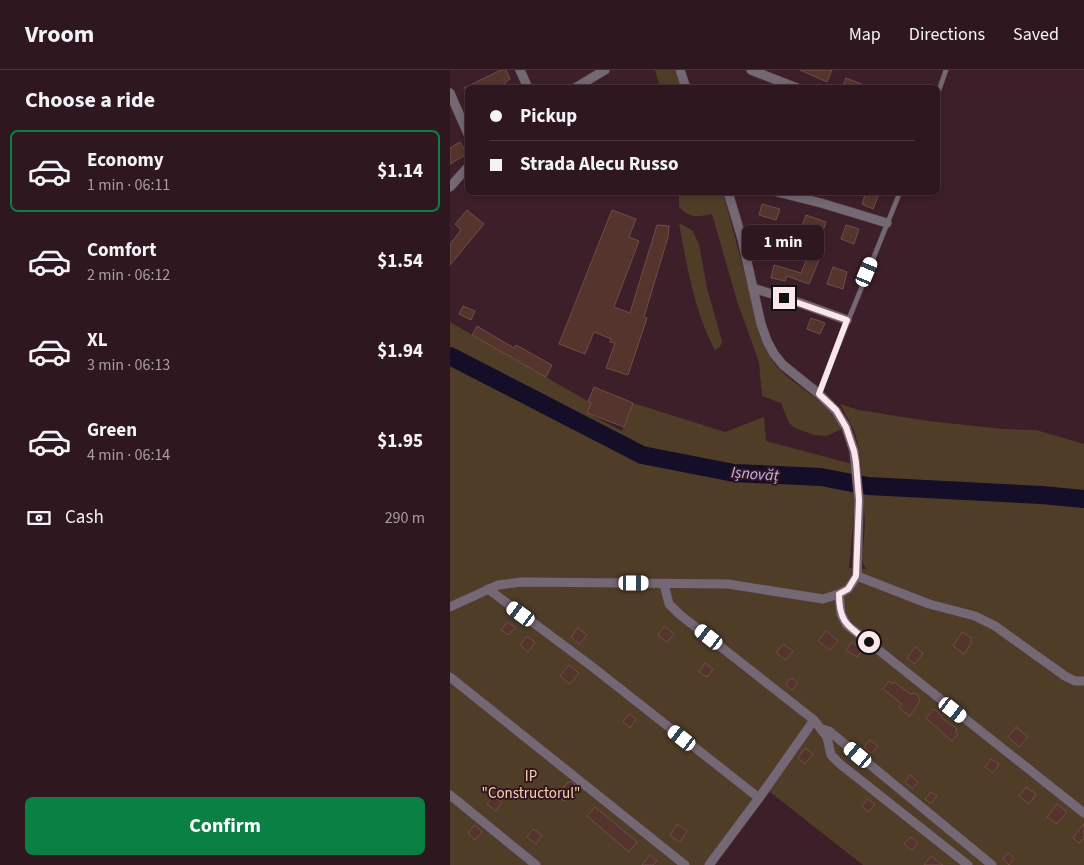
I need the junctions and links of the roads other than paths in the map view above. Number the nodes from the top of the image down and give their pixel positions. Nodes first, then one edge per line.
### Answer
1 (520, 70) edge
2 (605, 70) edge
3 (680, 70) edge
4 (751, 70) edge
5 (946, 70) edge
6 (527, 85) edge
7 (580, 85) edge
8 (685, 85) edge
9 (789, 85) edge
10 (940, 87) edge
11 (450, 93) edge
12 (465, 127) edge
13 (465, 170) edge
14 (450, 188) edge
15 (729, 195) edge
16 (789, 195) edge
17 (899, 195) edge
18 (887, 223) junction
19 (753, 288) junction
20 (847, 320) junction
21 (819, 394) junction
22 (856, 576) junction
23 (664, 584) junction
24 (488, 589) junction
25 (839, 594) junction
26 (450, 607) edge
27 (450, 676) edge
28 (1084, 681) edge
29 (814, 720) junction
30 (822, 729) junction
31 (450, 795) edge
32 (759, 798) junction
33 (1084, 813) edge
34 (536, 865) edge
35 (685, 865) edge
36 (709, 865) edge
37 (968, 865) edge
38 (992, 865) edge

1 - 6 street
2 - 7 street
3 - 8 street
4 - 9 street
5 - 10 lane
11 - 12 street
13 - 14 street
15 - 19 street
16 - 18 street
17 - 18 lane
18 - 20 lane
19 - 20 street
19 - 21 street
20 - 21 lane
21 - 22 street
22 - 25 street
22 - 28 street
23 - 24 street
23 - 25 street
23 - 29 street
24 - 26 street
24 - 32 street
25 - 33 street
27 - 35 street
29 - 30 street
29 - 32 street
30 - 37 street
30 - 38 street
31 - 34 street
32 - 36 street

